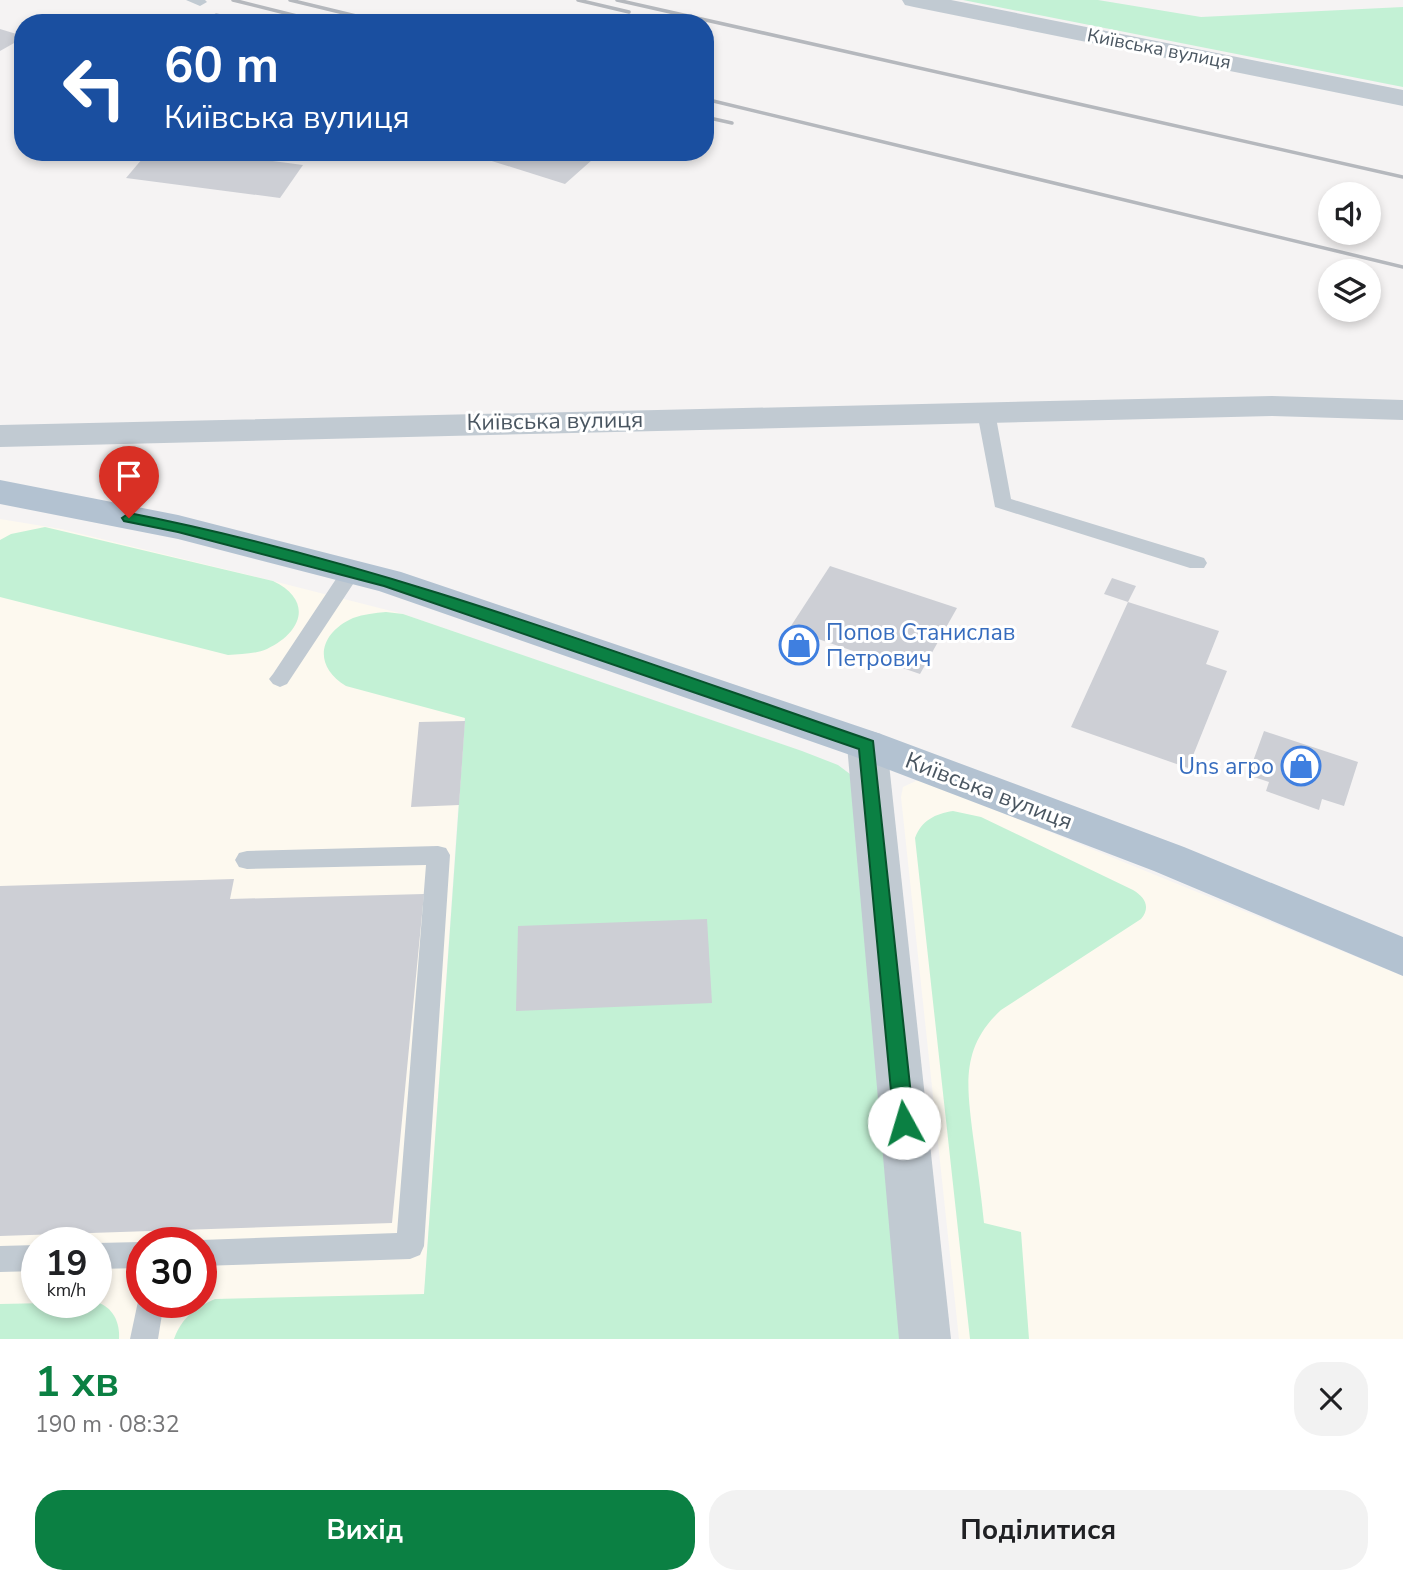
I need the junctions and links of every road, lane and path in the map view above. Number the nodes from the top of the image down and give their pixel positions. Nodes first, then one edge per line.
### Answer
1 (914, 0) edge
2 (1403, 98) edge
3 (1403, 410) edge
4 (986, 412) junction
5 (0, 436) edge
6 (2, 496) edge
7 (1197, 563) dead end
8 (351, 572) junction
9 (280, 679) dead end
10 (867, 745) junction
11 (247, 860) dead end
12 (1403, 957) edge
13 (217, 1252) edge
14 (21, 1258) edge
15 (0, 1259) edge
16 (147, 1318) edge
17 (144, 1339) edge
18 (925, 1339) edge

1 - 2 street, Київська вулиця
3 - 4 street, Київська вулиця
4 - 5 street, Київська вулиця
4 - 7 lane
6 - 8 main road, Київська вулиця
8 - 9 lane
8 - 10 main road, Київська вулиця
10 - 12 main road, Київська вулиця
10 - 18 street
11 - 13 lane
14 - 15 lane
16 - 17 lane

